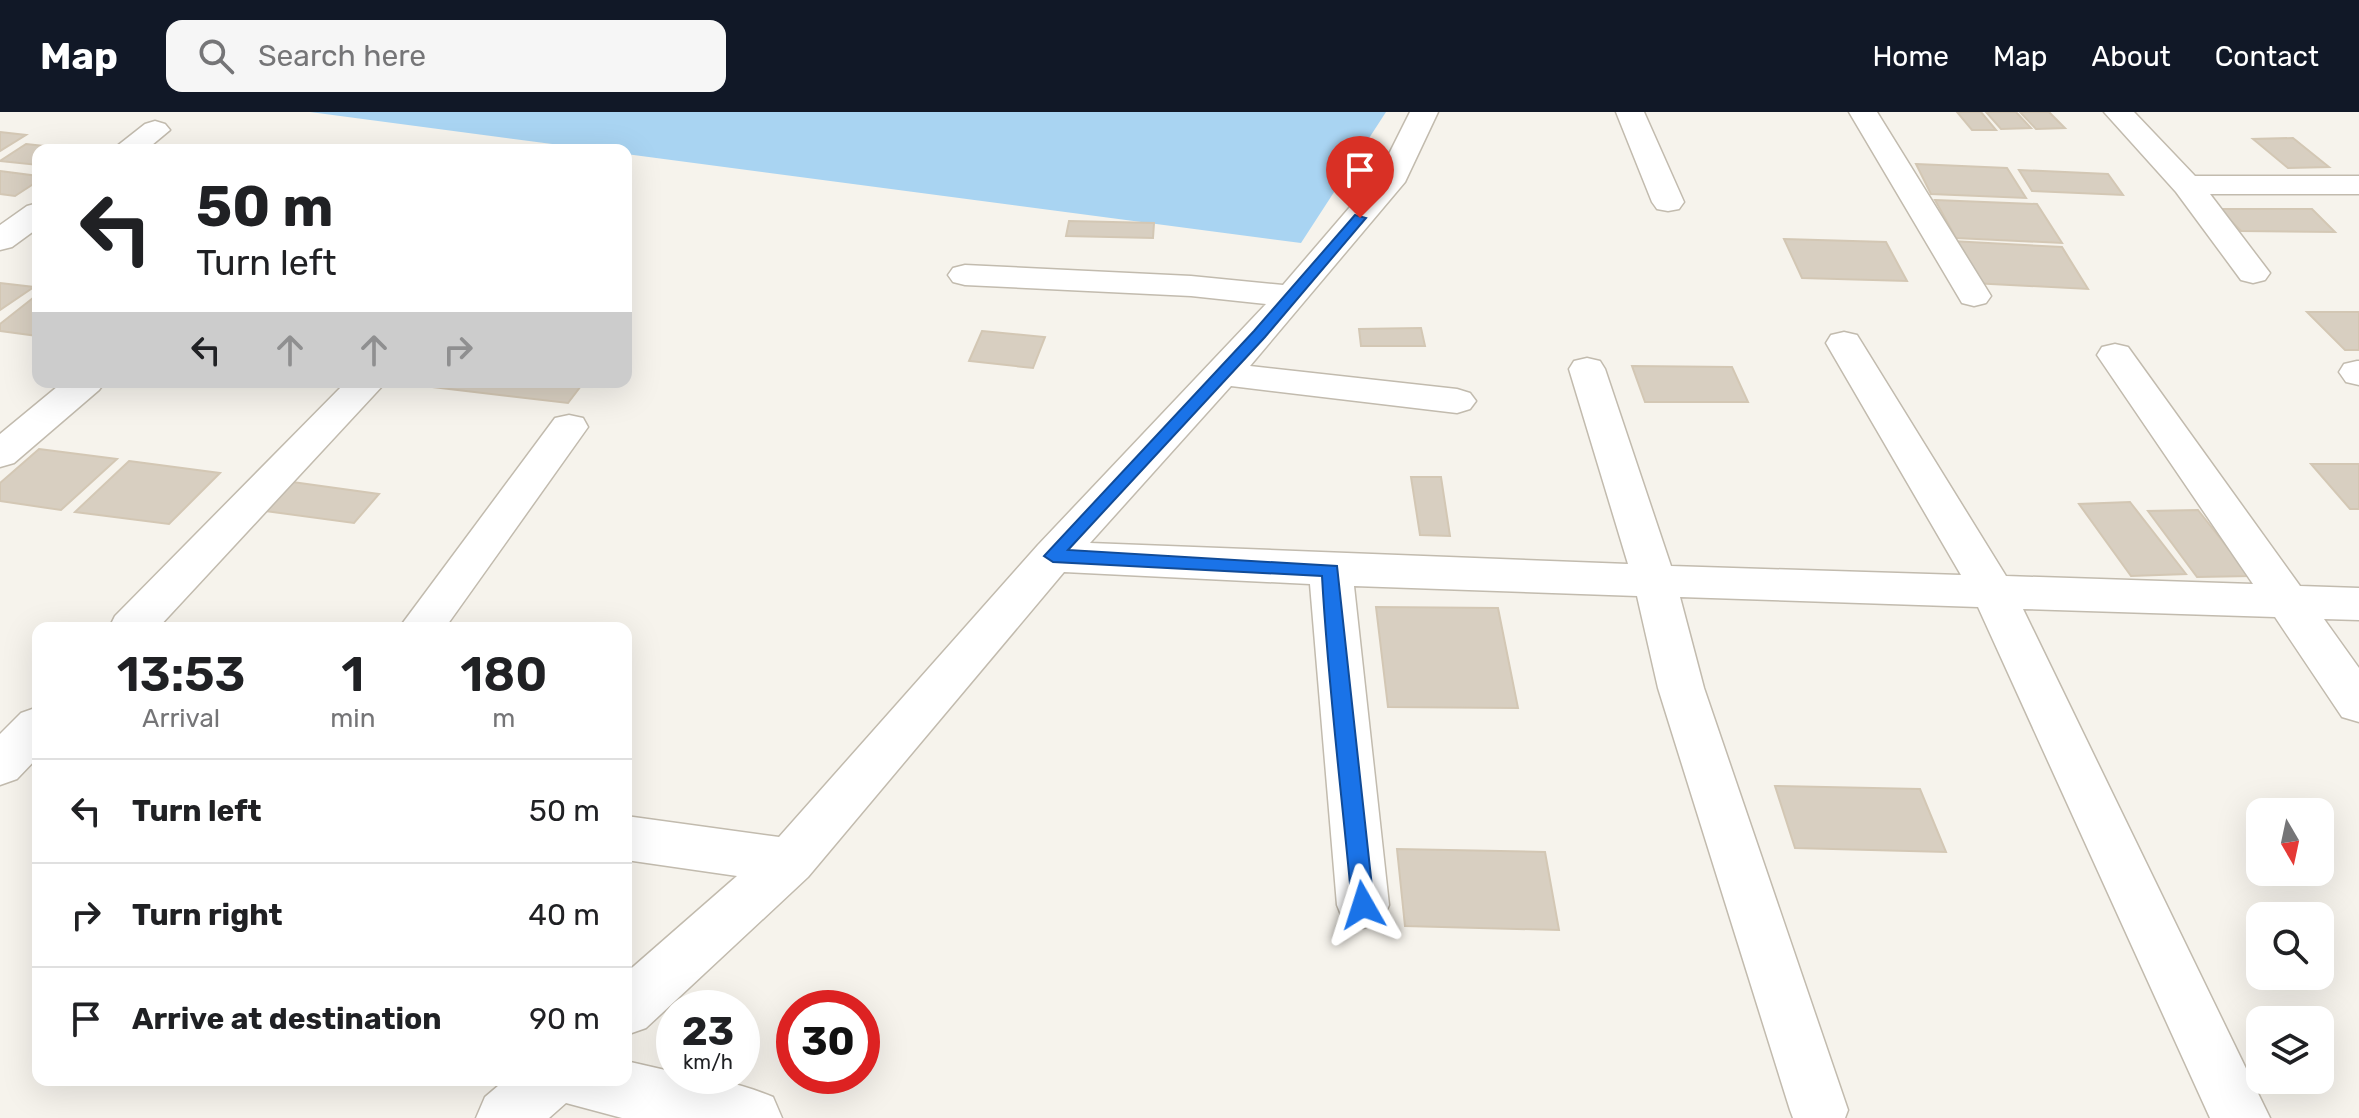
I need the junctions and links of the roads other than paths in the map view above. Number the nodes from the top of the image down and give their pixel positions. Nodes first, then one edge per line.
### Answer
1 (1424, 112) edge
2 (1630, 112) edge
3 (1863, 112) edge
4 (2118, 112) edge
5 (155, 130) dead end
6 (135, 144) edge
7 (2187, 185) junction
8 (2359, 185) edge
9 (1668, 202) dead end
10 (32, 217) edge
11 (0, 240) edge
12 (2253, 273) dead end
13 (965, 275) dead end
14 (1292, 296) junction
15 (1974, 296) dead end
16 (1844, 343) dead end
17 (2115, 355) dead end
18 (1587, 369) dead end
19 (1222, 374) junction
20 (79, 388) edge
21 (361, 388) edge
22 (1457, 401) dead end
23 (569, 427) dead end
24 (0, 454) edge
25 (1053, 556) junction
26 (1331, 570) junction
27 (1654, 578) junction
28 (1992, 590) junction
29 (2285, 601) junction
30 (2359, 604) edge
31 (137, 622) edge
32 (425, 622) edge
33 (2359, 704) edge
34 (632, 839) edge
35 (790, 861) junction
36 (1363, 905) dead end
37 (632, 1004) edge
38 (541, 1086) edge
39 (607, 1086) edge
40 (1819, 1110) dead end
41 (506, 1118) edge
42 (752, 1118) edge
43 (2240, 1118) edge

1 - 14 street
2 - 9 street
3 - 15 street
4 - 7 street
5 - 6 street
7 - 8 street
7 - 12 street
10 - 11 street
13 - 14 street
14 - 19 street
16 - 28 street
17 - 29 street
18 - 27 street
19 - 22 street
19 - 25 street
20 - 24 street
21 - 31 street
23 - 32 street
25 - 26 street
25 - 35 street
26 - 27 street
26 - 36 street
27 - 28 street
27 - 40 street
28 - 29 street
28 - 43 street
29 - 30 street
29 - 33 street
34 - 35 street
35 - 37 street
38 - 41 street
39 - 42 street

